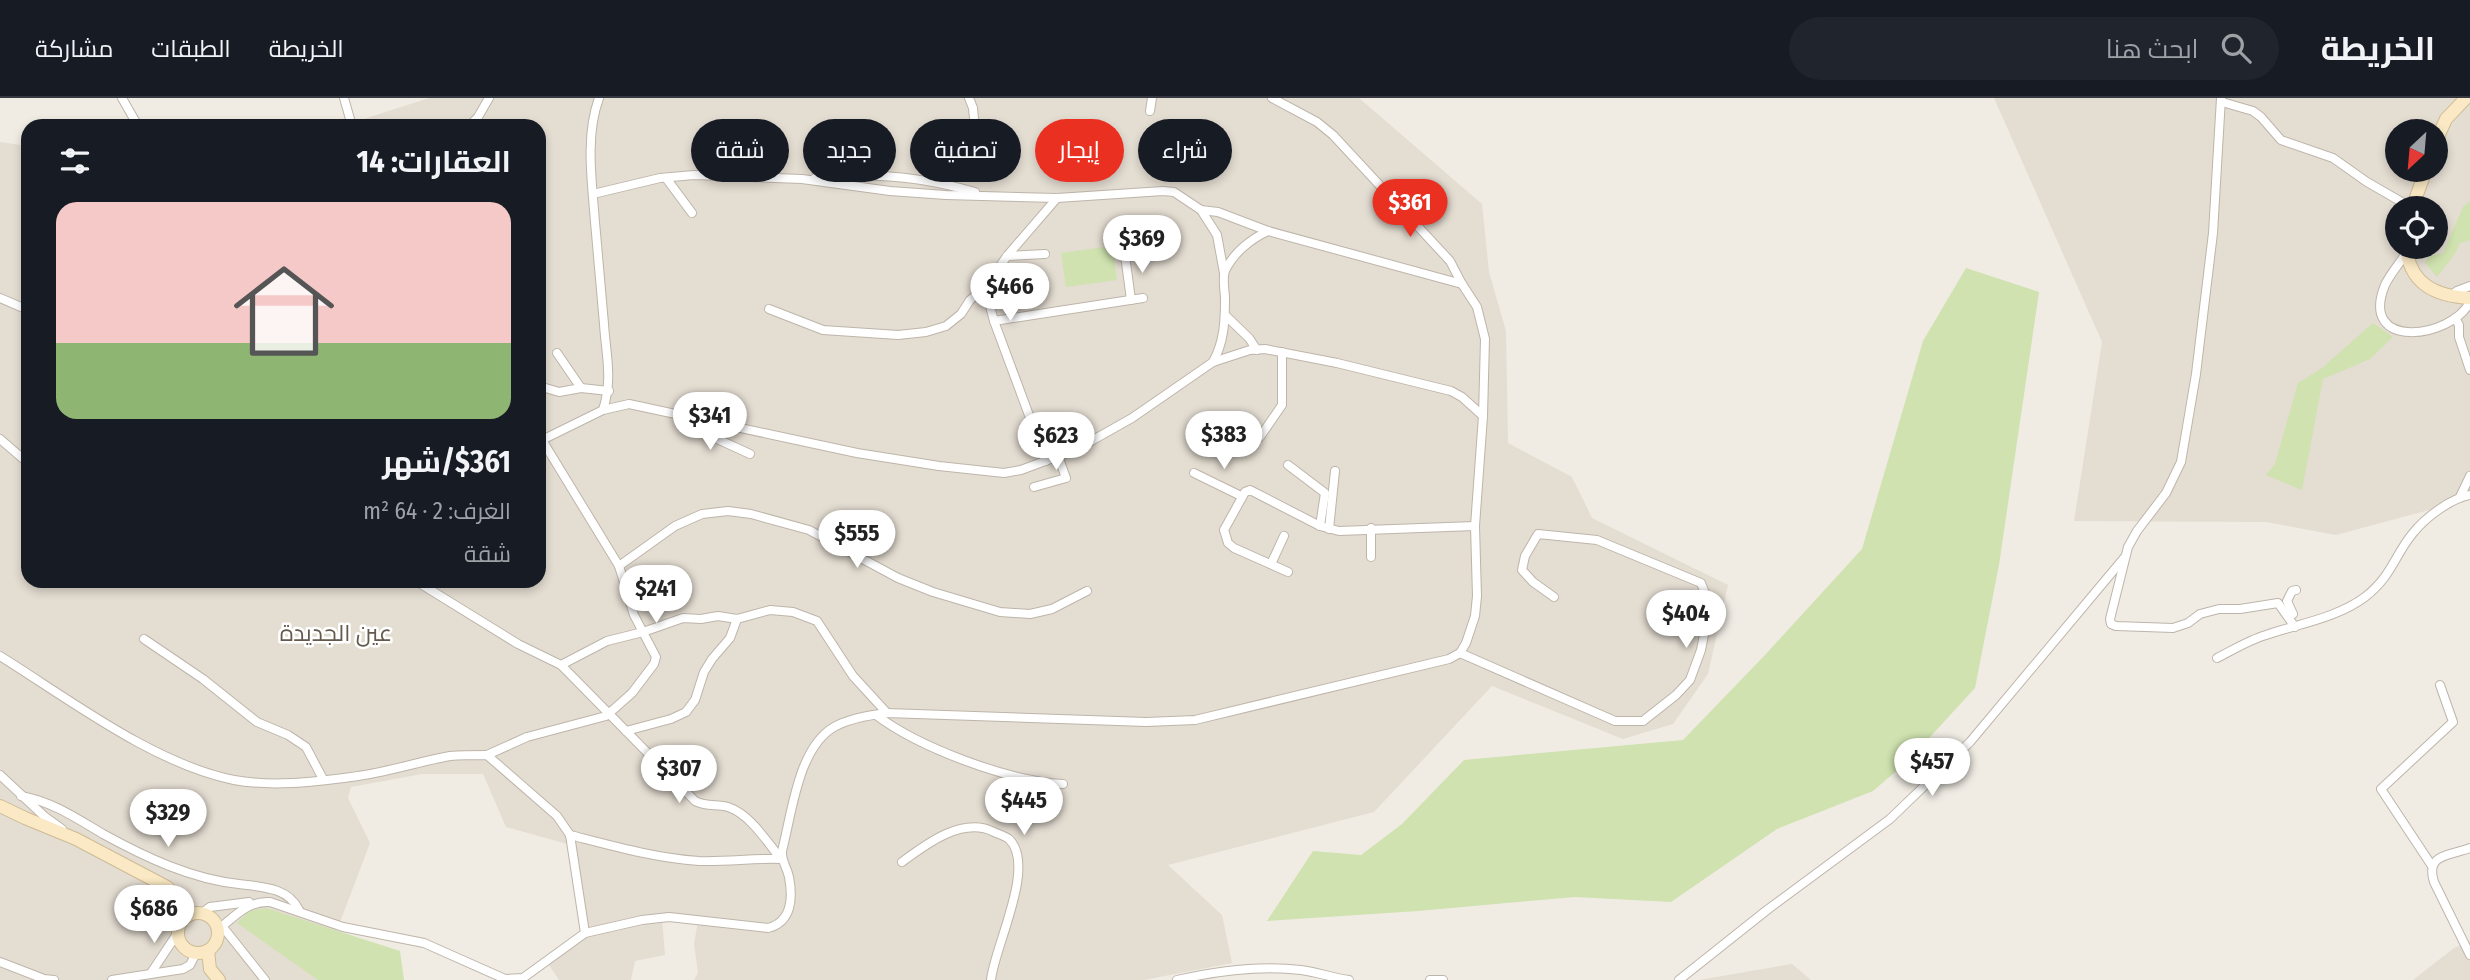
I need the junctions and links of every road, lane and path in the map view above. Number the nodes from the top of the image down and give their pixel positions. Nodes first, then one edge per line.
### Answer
1 (122, 98) edge
2 (344, 98) edge
3 (489, 98) edge
4 (599, 98) edge
5 (969, 98) edge
6 (1152, 98) edge
7 (1272, 98) edge
8 (2466, 98) edge
9 (2221, 100) edge
10 (1150, 111) dead end
11 (134, 119) edge
12 (350, 119) edge
13 (476, 119) edge
14 (974, 119) edge
15 (2447, 119) edge
16 (666, 178) junction
17 (802, 179) junction
18 (593, 194) junction
19 (988, 196) junction
20 (2391, 196) edge
21 (1056, 198) junction
22 (1201, 210) junction
23 (692, 213) dead end
24 (1268, 231) junction
25 (1045, 254) dead end
26 (1125, 255) dead end
27 (1007, 256) junction
28 (2401, 259) edge
29 (2408, 259) edge
30 (1224, 273) junction
31 (1462, 284) junction
32 (2470, 286) edge
33 (985, 288) junction
34 (2449, 297) junction
35 (0, 298) edge
36 (1143, 298) dead end
37 (1131, 300) junction
38 (2470, 300) edge
39 (21, 307) edge
40 (769, 309) dead end
41 (1225, 315) junction
42 (2455, 318) junction
43 (994, 321) junction
44 (1257, 350) junction
45 (1282, 352) junction
46 (557, 353) dead end
47 (1213, 362) junction
48 (2470, 370) edge
49 (546, 388) edge
50 (581, 388) junction
51 (609, 391) junction
52 (603, 410) junction
53 (1483, 415) junction
54 (692, 418) junction
55 (546, 436) edge
56 (1260, 437) dead end
57 (0, 439) edge
58 (546, 449) edge
59 (750, 454) dead end
60 (1058, 456) junction
61 (21, 457) edge
62 (1046, 461) junction
63 (1288, 465) dead end
64 (1335, 471) dead end
65 (1194, 473) dead end
66 (2470, 476) edge
67 (1034, 487) dead end
68 (2470, 495) edge
69 (1241, 496) junction
70 (2460, 497) junction
71 (1475, 526) junction
72 (1325, 527) junction
73 (1371, 528) junction
74 (1284, 536) dead end
75 (2126, 556) junction
76 (1371, 557) dead end
77 (1271, 564) junction
78 (619, 566) junction
79 (1288, 572) dead end
80 (427, 588) edge
81 (2296, 590) dead end
82 (1087, 591) dead end
83 (1554, 597) dead end
84 (737, 619) junction
85 (2298, 626) junction
86 (643, 632) junction
87 (144, 639) dead end
88 (1460, 653) junction
89 (0, 656) edge
90 (2217, 658) dead end
91 (561, 665) junction
92 (2440, 685) dead end
93 (609, 713) junction
94 (887, 713) junction
95 (876, 715) junction
96 (626, 731) junction
97 (487, 755) junction
98 (0, 775) edge
99 (323, 779) junction
100 (1063, 784) dead end
101 (21, 796) junction
102 (0, 806) edge
103 (570, 835) junction
104 (76, 839) junction
105 (2470, 848) edge
106 (782, 859) junction
107 (902, 862) dead end
108 (2432, 866) junction
109 (259, 901) junction
110 (299, 910) junction
111 (195, 914) junction
112 (219, 928) junction
113 (178, 931) junction
114 (585, 933) junction
115 (202, 952) junction
116 (2470, 955) edge
117 (0, 962) edge
118 (151, 973) junction
119 (525, 979) edge
120 (54, 980) edge
121 (112, 980) edge
122 (219, 980) edge
123 (265, 980) edge
124 (991, 980) edge
125 (1177, 980) edge
126 (1349, 980) edge
127 (1430, 980) edge
128 (1443, 980) edge
129 (1679, 980) edge

1 - 11 street
2 - 12 street
3 - 13 street
4 - 18 street
5 - 14 street
6 - 10 street
7 - 31 street
8 - 15 street
9 - 20 street
9 - 75 street
16 - 17 street
16 - 18 street
16 - 23 street
17 - 19 street
17 - 19 street
18 - 51 street
19 - 21 street
21 - 22 street
21 - 27 street
22 - 24 street
22 - 30 street
24 - 30 street
24 - 31 street
25 - 27 street
26 - 37 street
27 - 33 street
28 - 42 street
29 - 34 street
30 - 41 street
31 - 53 street
32 - 34 street
33 - 40 street
33 - 43 street
34 - 38 street
35 - 39 street
36 - 37 street
37 - 43 street
38 - 42 street
41 - 44 street
41 - 47 street
42 - 48 street
43 - 62 street
44 - 45 street
44 - 47 street
45 - 53 street
45 - 56 street
46 - 50 street
47 - 60 street
49 - 50 street
50 - 51 street
51 - 52 street
52 - 54 street
52 - 55 street
53 - 71 street
54 - 59 street
54 - 62 street
57 - 61 street
58 - 78 street
60 - 62 street
60 - 67 street
63 - 72 street
64 - 72 street
65 - 69 street
66 - 70 street
68 - 70 street
69 - 72 street
69 - 77 street
70 - 85 street
71 - 73 street
71 - 88 street
72 - 73 street
73 - 76 street
74 - 77 street
75 - 85 street
75 - 129 street
77 - 79 street
78 - 82 street
78 - 86 street
80 - 91 street
81 - 85 street
83 - 88 street
84 - 86 street
84 - 94 street
84 - 96 street
85 - 90 street
86 - 91 street
86 - 93 street
87 - 99 street
88 - 94 street
89 - 99 street
91 - 93 street
92 - 108 street
93 - 96 street
93 - 97 street
94 - 95 street
95 - 100 street
95 - 106 street
96 - 106 street
97 - 99 street
97 - 103 street
98 - 101 street
101 - 104 street
101 - 110 street
102 - 104 street
103 - 106 street
103 - 114 street
104 - 111 street
105 - 108 street
106 - 114 street
107 - 124 street
108 - 116 street
109 - 110 street
109 - 111 street
109 - 112 street
110 - 119 street
111 - 112 street
111 - 113 street
112 - 115 street
112 - 123 street
113 - 115 street
113 - 118 street
114 - 119 street
115 - 118 street
115 - 122 street
117 - 120 street
118 - 121 street
125 - 126 street
127 - 128 street

